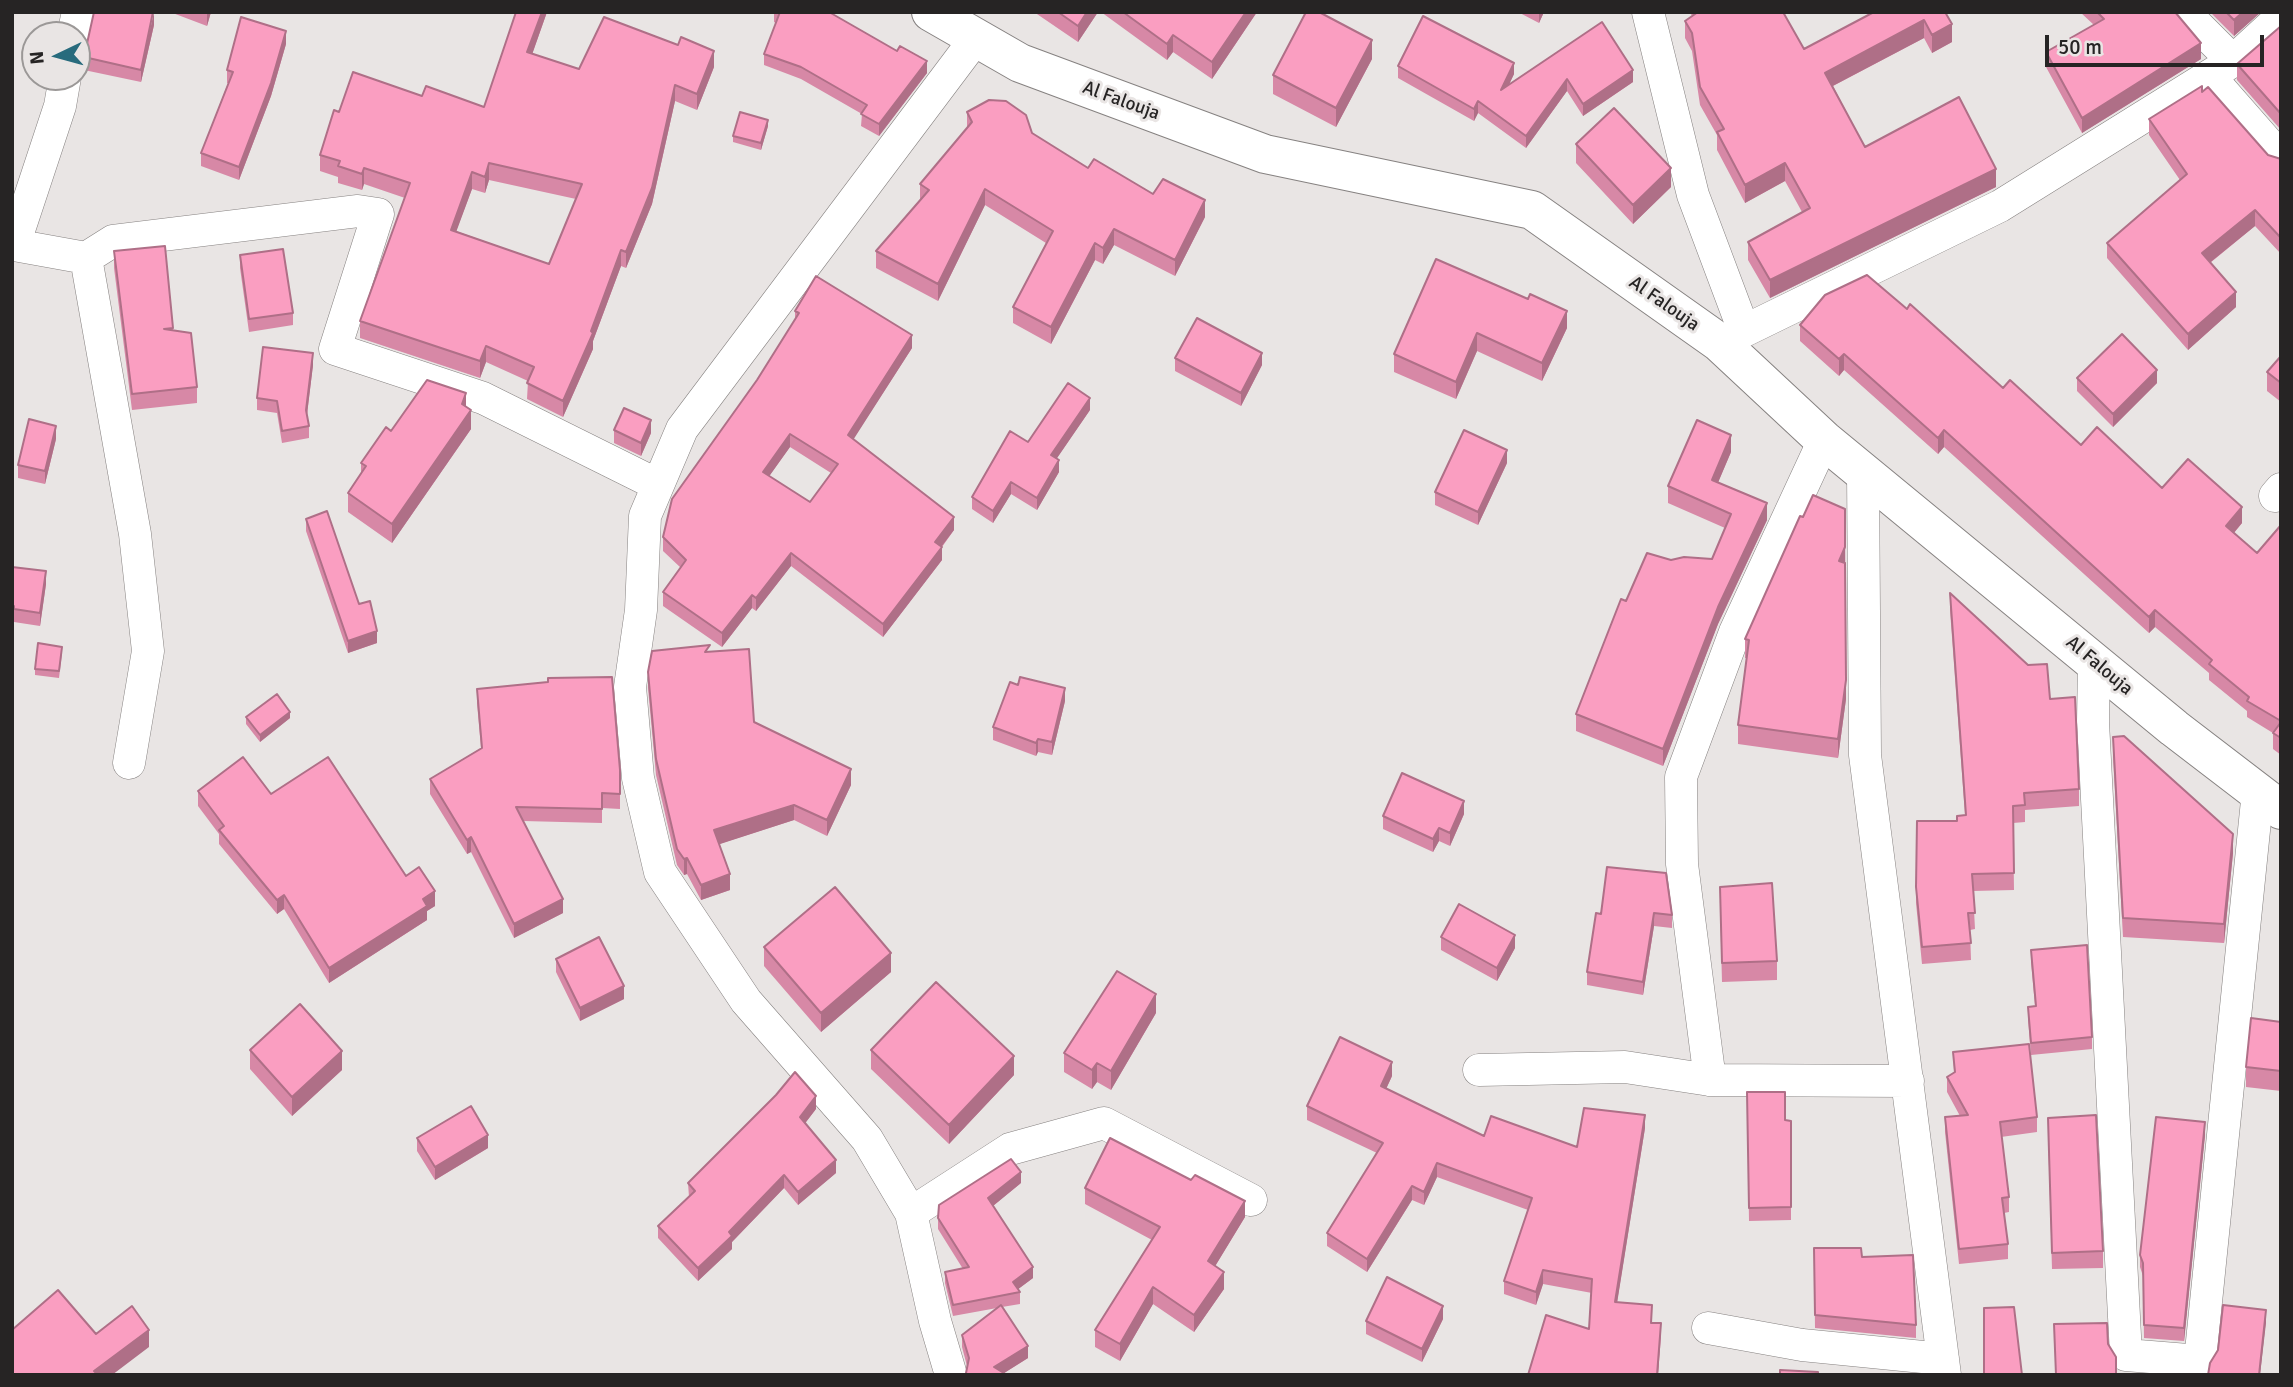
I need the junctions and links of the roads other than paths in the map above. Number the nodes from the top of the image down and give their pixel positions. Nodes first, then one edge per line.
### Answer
1 (930, 12) edge
2 (2184, 12) edge
3 (2281, 17) edge
4 (1656, 18) edge
5 (976, 38) junction
6 (2222, 69) junction
7 (63, 91) edge
8 (2281, 158) edge
9 (86, 258) junction
10 (1732, 337) junction
11 (1824, 440) junction
12 (1863, 471) junction
13 (658, 485) junction
14 (2094, 662) junction
15 (129, 763) dead end
16 (2269, 800) edge
17 (1479, 1070) dead end
18 (1710, 1080) junction
19 (1908, 1081) junction
20 (1251, 1200) dead end
21 (911, 1213) junction
22 (1707, 1328) dead end
23 (1945, 1367) edge
24 (951, 1375) edge

1 - 5 main road, Al Falouja
2 - 6 street
3 - 6 street
4 - 10 street
5 - 10 main road, Al Falouja
5 - 13 street
6 - 8 street
6 - 10 street
7 - 9 street
9 - 13 street
9 - 15 street
10 - 11 main road, Al Falouja
11 - 12 main road, Al Falouja
11 - 18 street
12 - 14 main road, Al Falouja
12 - 19 street
13 - 21 street
14 - 16 main road, Al Falouja
14 - 16 street
17 - 18 street
18 - 19 street
19 - 23 street
20 - 21 street
21 - 24 street
22 - 23 street

